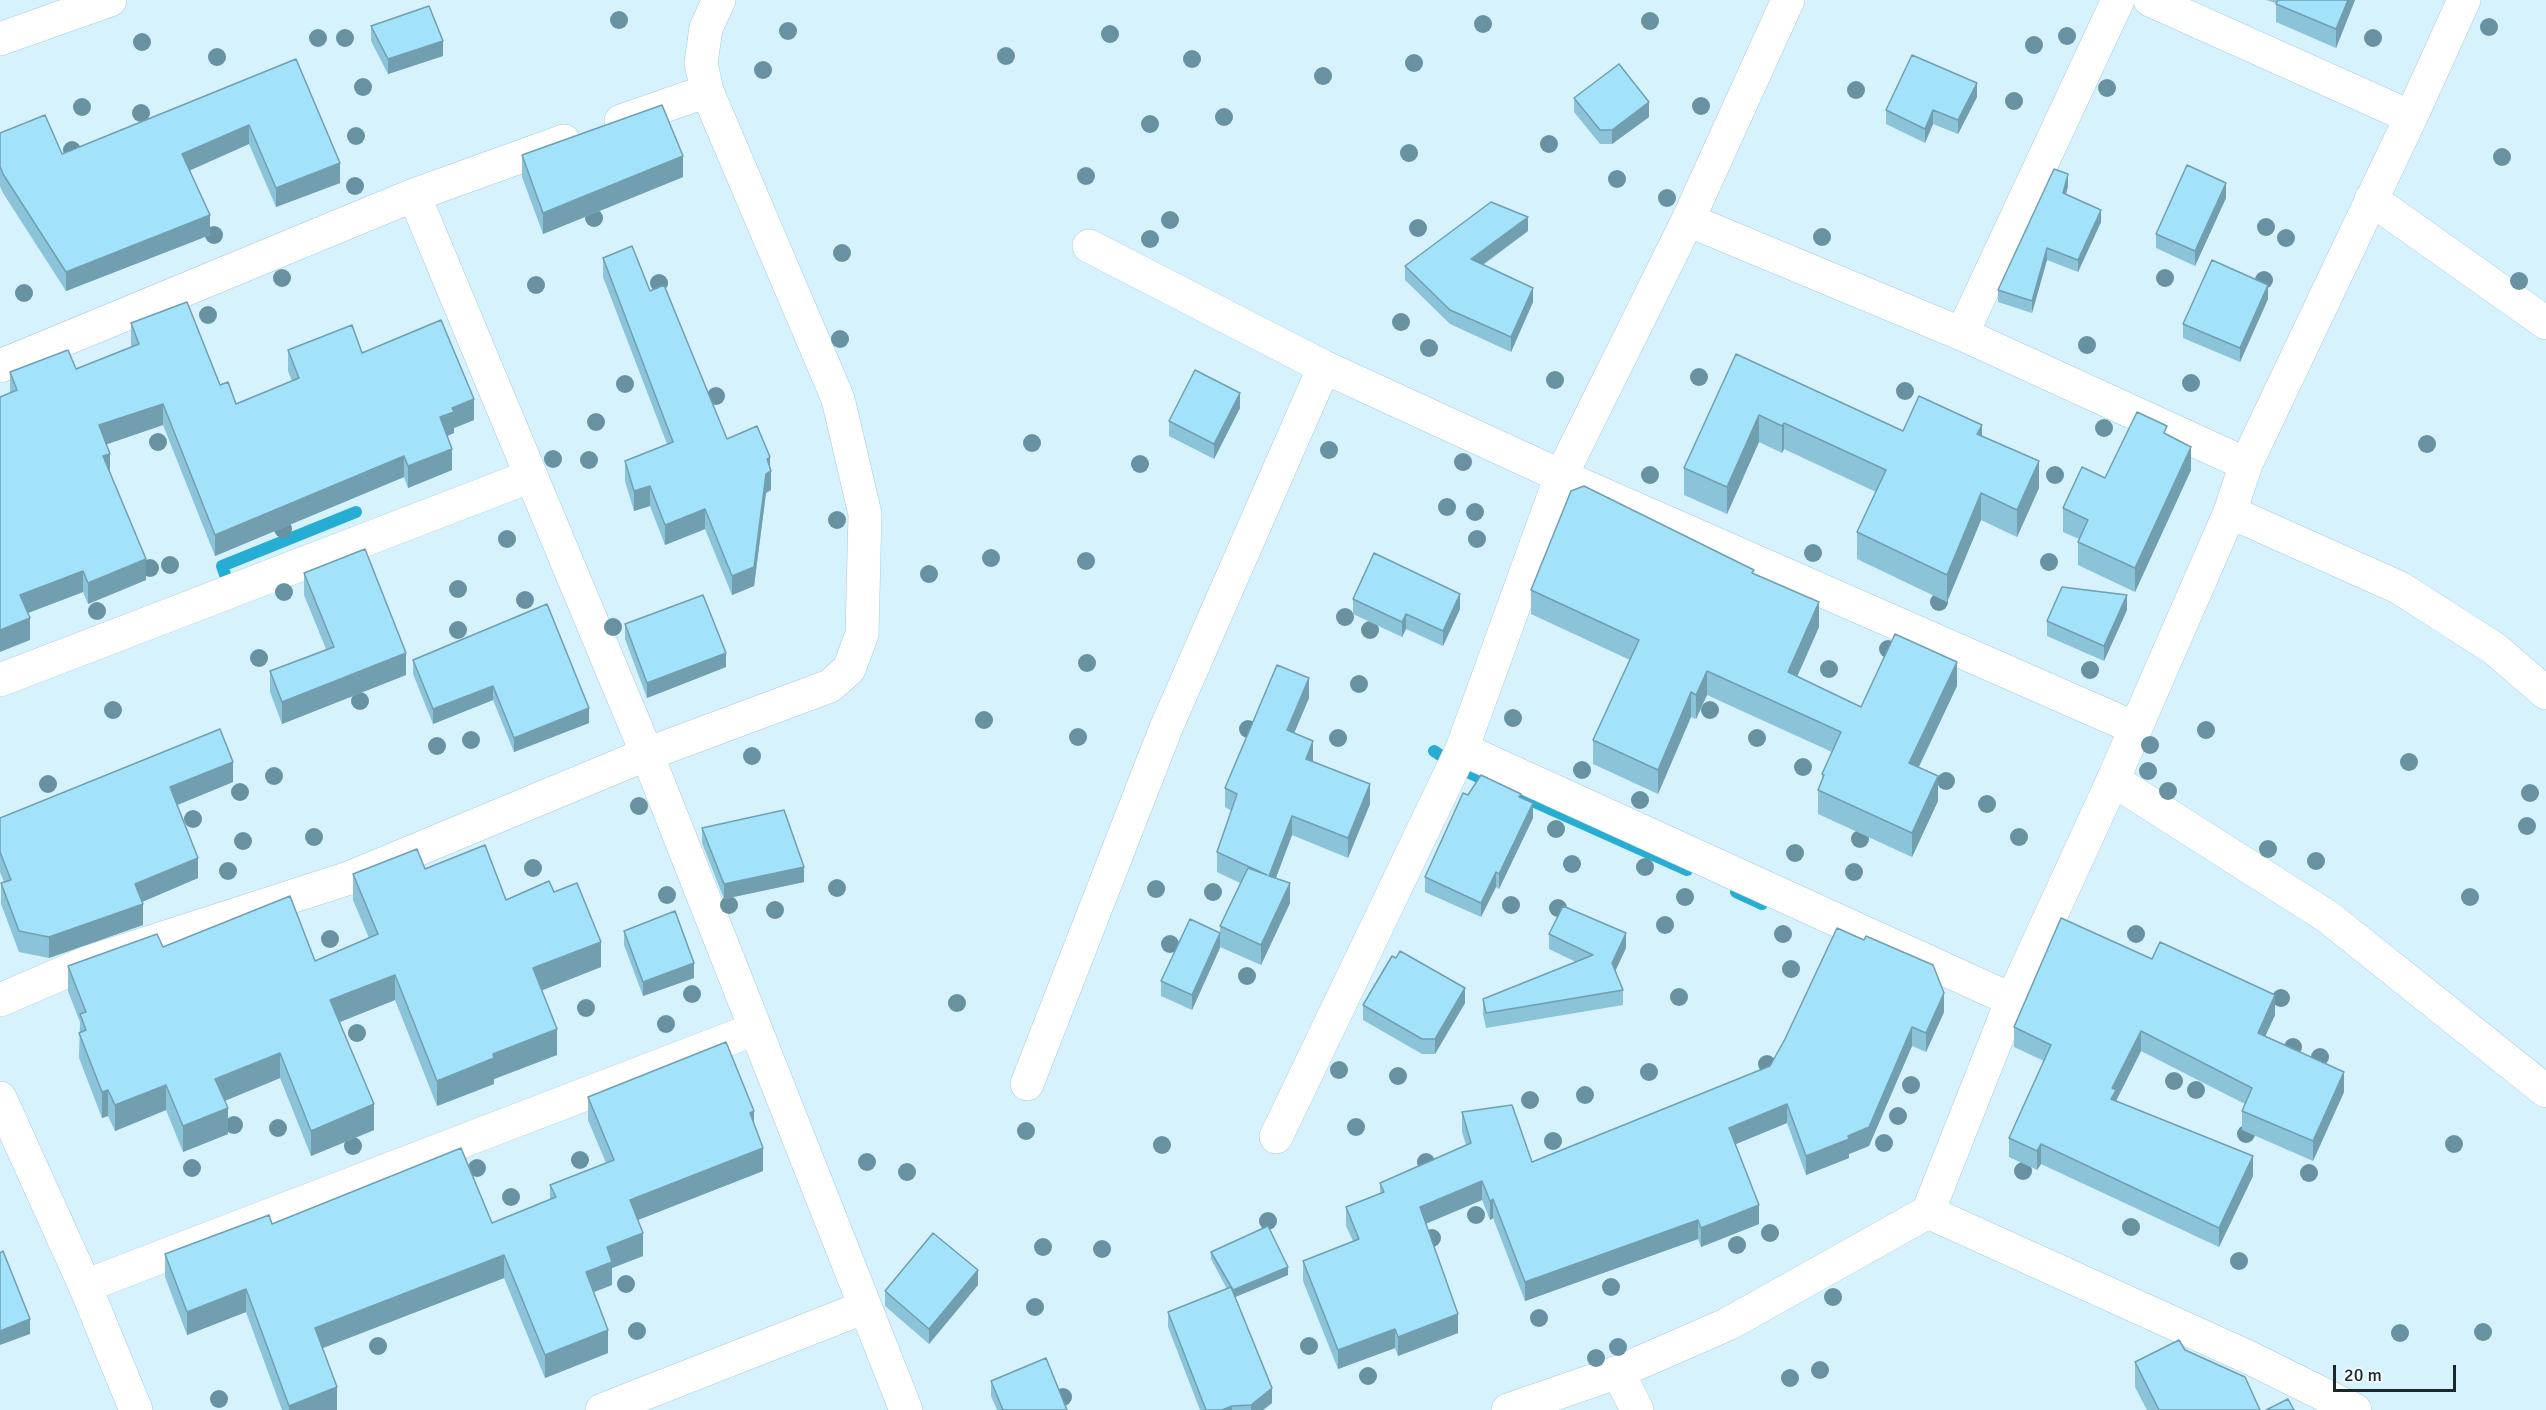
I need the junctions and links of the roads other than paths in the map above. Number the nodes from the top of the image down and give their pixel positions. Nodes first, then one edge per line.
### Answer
1 (110, 0) edge
2 (719, 0) edge
3 (1788, 0) edge
4 (2118, 0) edge
5 (2150, 0) edge
6 (2464, 0) edge
7 (0, 39) edge
8 (707, 91) junction
9 (2411, 117) junction
10 (414, 195) junction
11 (2371, 199) junction
12 (1688, 220) junction
13 (1089, 246) dead end
14 (2546, 323) edge
15 (1962, 334) junction
16 (0, 366) edge
17 (1324, 367) junction
18 (2246, 464) junction
19 (531, 476) junction
20 (1561, 476) junction
21 (2230, 512) junction
22 (0, 680) edge
23 (2546, 693) edge
24 (2135, 728) junction
25 (1461, 749) junction
26 (647, 754) junction
27 (2113, 780) junction
28 (0, 1000) edge
29 (2012, 1000) junction
30 (755, 1029) junction
31 (1027, 1084) dead end
32 (2546, 1091) edge
33 (0, 1098) edge
34 (1276, 1137) dead end
35 (1928, 1212) junction
36 (85, 1286) junction
37 (865, 1307) junction
38 (1618, 1372) junction
39 (136, 1410) edge
40 (602, 1410) edge
41 (906, 1410) edge
42 (1508, 1410) edge
43 (1637, 1410) edge
44 (2355, 1410) edge

1 - 7 street
2 - 8 street
3 - 12 street
4 - 15 street
5 - 9 street
6 - 9 street
8 - 10 street
8 - 26 street
9 - 11 street
10 - 16 street
10 - 19 street
11 - 14 street
11 - 18 street
12 - 15 street
12 - 20 street
13 - 17 street
15 - 18 street
17 - 20 street
17 - 31 street
18 - 21 street
19 - 22 street
19 - 26 street
20 - 24 street
20 - 25 street
21 - 23 street
21 - 24 street
24 - 27 street
25 - 29 street
25 - 34 street
26 - 28 street
26 - 30 street
27 - 29 street
27 - 32 street
29 - 35 street
30 - 36 street
30 - 37 street
33 - 36 street
35 - 38 street
35 - 44 street
36 - 39 street
37 - 40 street
37 - 41 street
38 - 42 street
38 - 43 street

